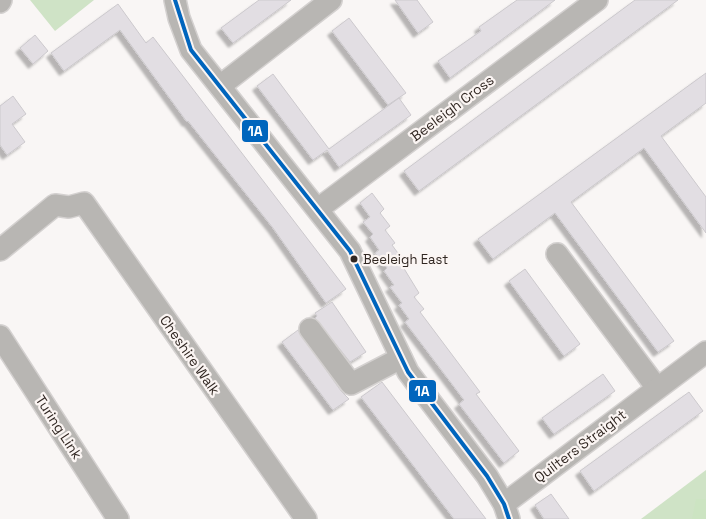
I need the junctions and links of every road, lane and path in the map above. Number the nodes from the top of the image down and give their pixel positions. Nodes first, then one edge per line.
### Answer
1 (175, 0) edge
2 (331, 0) edge
3 (588, 3) edge
4 (220, 86) junction
5 (318, 208) junction
6 (0, 250) edge
7 (557, 254) dead end
8 (310, 329) dead end
9 (0, 336) edge
10 (706, 352) edge
11 (400, 358) junction
12 (657, 388) junction
13 (506, 511) edge
14 (118, 519) edge
15 (306, 519) edge

1 - 4 street
2 - 4 street
3 - 5 street, Beeleigh Cross
4 - 5 street
5 - 11 street
6 - 15 street, Cheshire Walk
7 - 12 street
8 - 11 street
9 - 14 street, Turing Link
10 - 12 street, Quilters Straight
11 - 13 street
12 - 13 street, Quilters Straight

